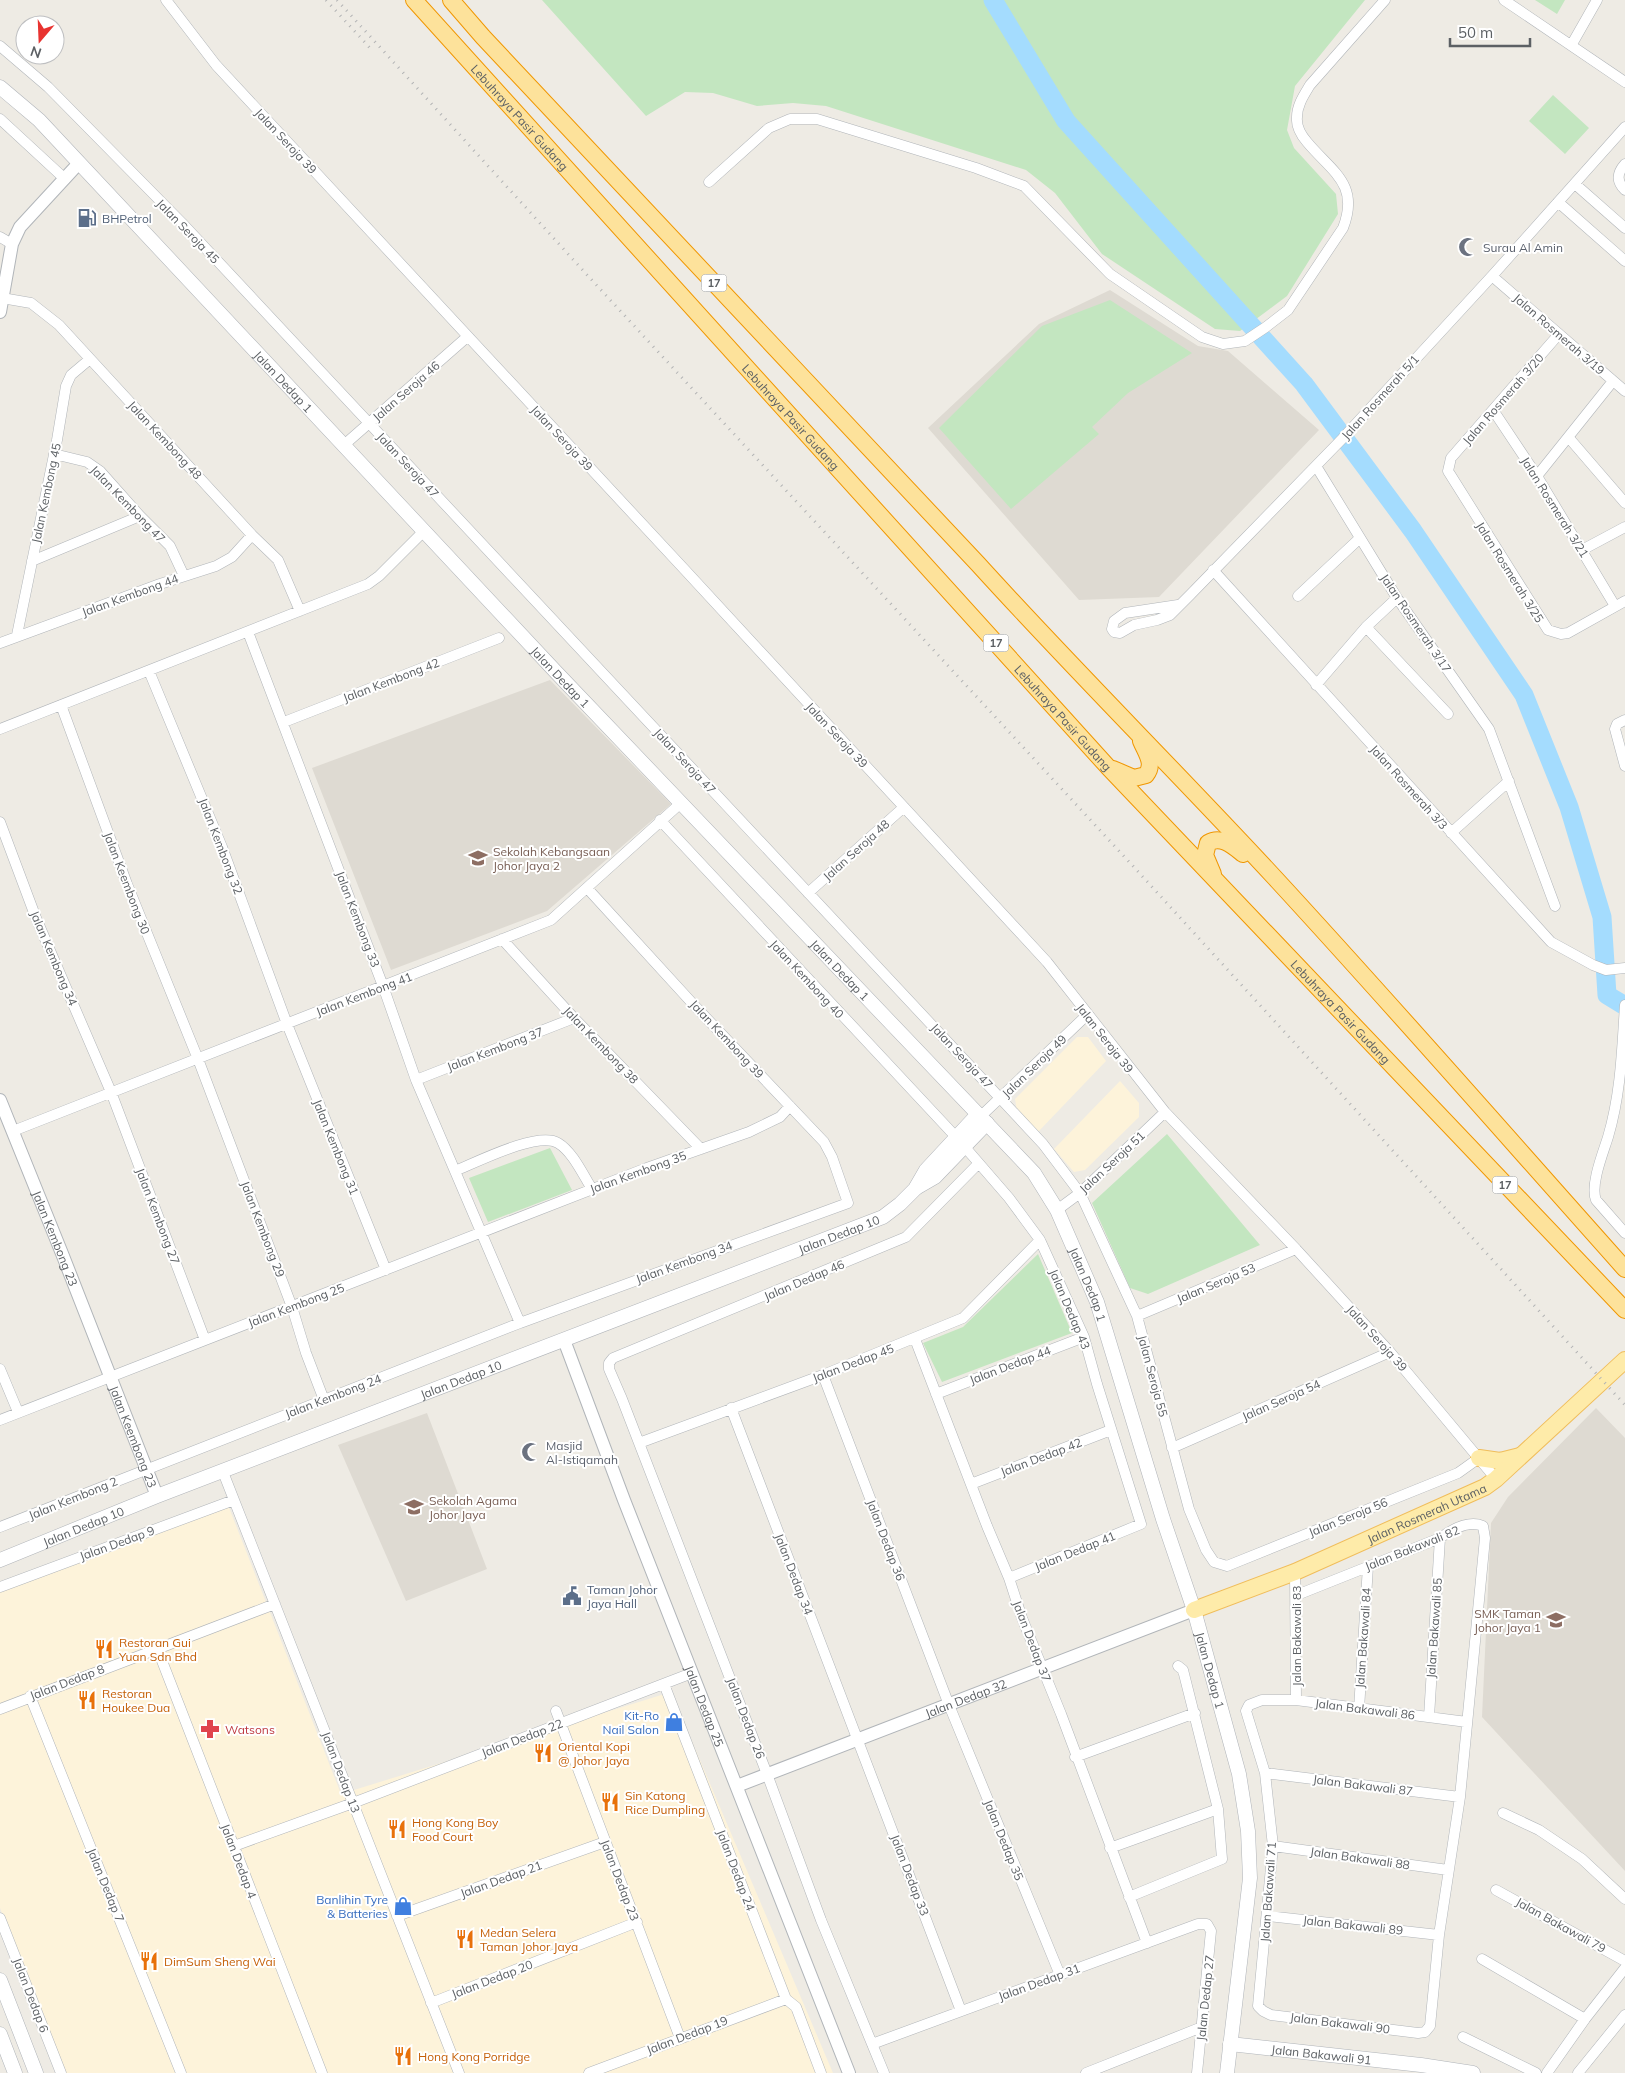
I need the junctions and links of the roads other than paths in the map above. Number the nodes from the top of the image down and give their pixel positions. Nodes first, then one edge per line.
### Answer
1 (166, 0) edge
2 (414, 0) edge
3 (451, 0) edge
4 (1385, 0) edge
5 (1504, 0) edge
6 (1597, 0) edge
7 (1572, 44) junction
8 (0, 46) edge
9 (1625, 82) edge
10 (0, 87) edge
11 (0, 119) edge
12 (1625, 127) edge
13 (79, 164) junction
14 (1625, 164) edge
15 (65, 179) junction
16 (709, 182) dead end
17 (1575, 184) junction
18 (1625, 190) edge
19 (1558, 202) junction
20 (1625, 228) edge
21 (0, 237) edge
22 (12, 244) junction
23 (1625, 261) edge
24 (1492, 276) junction
25 (2, 298) junction
26 (0, 312) edge
27 (1559, 334) junction
28 (467, 337) junction
29 (90, 359) junction
30 (1613, 381) junction
31 (1625, 391) edge
32 (1493, 410) junction
33 (369, 424) junction
34 (1569, 438) junction
35 (344, 445) junction
36 (54, 454) junction
37 (1449, 465) joint
38 (1316, 466) junction
39 (1537, 476) junction
40 (1625, 504) edge
41 (140, 516) junction
42 (1625, 526) edge
43 (424, 531) junction
44 (252, 535) junction
45 (1360, 538) junction
46 (1582, 550) junction
47 (32, 561) junction
48 (1213, 570) junction
49 (184, 576) junction
50 (1298, 596) dead end
51 (1398, 598) junction
52 (1625, 602) edge
53 (1178, 605) junction
54 (1615, 606) junction
55 (300, 611) junction
56 (1366, 627) junction
57 (248, 632) junction
58 (17, 635) junction
59 (499, 638) dead end
60 (0, 642) edge
61 (149, 671) junction
62 (1316, 685) junction
63 (61, 705) junction
64 (1448, 714) dead end
65 (1625, 720) edge
66 (284, 722) junction
67 (1134, 728) junction
68 (0, 729) edge
69 (1625, 766) edge
70 (1108, 767) junction
71 (1509, 781) junction
72 (682, 802) junction
73 (904, 807) junction
74 (660, 820) junction
75 (0, 822) edge
76 (1451, 833) junction
77 (1276, 880) junction
78 (1219, 885) junction
79 (587, 888) junction
80 (808, 893) junction
81 (1555, 906) dead end
82 (502, 939) junction
83 (1625, 968) edge
84 (383, 986) junction
85 (1625, 1005) edge
86 (1087, 1016) junction
87 (574, 1018) junction
88 (1624, 1023) edge
89 (287, 1024) junction
90 (198, 1059) junction
91 (416, 1080) junction
92 (111, 1092) junction
93 (1001, 1098) junction
94 (0, 1100) edge
95 (790, 1106) junction
96 (1165, 1112) junction
97 (982, 1118) junction
98 (12, 1131) junction
99 (960, 1141) junction
100 (701, 1149) junction
101 (978, 1164) junction
102 (455, 1171) junction
103 (592, 1189) junction
104 (1080, 1193) junction
105 (848, 1202) joint
106 (1057, 1210) junction
107 (482, 1233) junction
108 (1625, 1233) edge
109 (1040, 1240) junction
110 (1296, 1249) junction
111 (1625, 1269) edge
112 (386, 1270) junction
113 (292, 1307) junction
114 (1622, 1307) edge
115 (1137, 1316) junction
116 (520, 1323) junction
117 (1084, 1336) junction
118 (915, 1339) junction
119 (204, 1340) junction
120 (564, 1340) junction
121 (1390, 1352) junction
122 (1625, 1360) edge
123 (609, 1362) joint
124 (0, 1369) edge
125 (823, 1375) junction
126 (110, 1376) junction
127 (936, 1394) junction
128 (324, 1400) junction
129 (730, 1408) junction
130 (18, 1412) junction
131 (0, 1420) edge
132 (1111, 1430) junction
133 (639, 1443) junction
134 (1172, 1448) junction
135 (1523, 1455) junction
136 (1478, 1458) junction
137 (146, 1470) junction
138 (223, 1472) junction
139 (1496, 1479) junction
140 (970, 1484) junction
141 (157, 1496) junction
142 (234, 1500) junction
143 (1141, 1524) joint
144 (0, 1527) edge
145 (1440, 1538) junction
146 (0, 1560) edge
147 (1214, 1562) joint
148 (1368, 1566) junction
149 (1296, 1572) junction
150 (1009, 1578) junction
151 (0, 1587) edge
152 (1296, 1595) junction
153 (275, 1604) junction
154 (1194, 1610) junction
155 (157, 1648) junction
156 (1178, 1666) dead end
157 (1042, 1669) junction
158 (692, 1673) junction
159 (664, 1684) junction
160 (30, 1696) junction
161 (1262, 1700) joint
162 (1296, 1700) junction
163 (949, 1705) junction
164 (0, 1708) edge
165 (1359, 1709) junction
166 (556, 1711) dead end
167 (1195, 1713) junction
168 (1428, 1717) junction
169 (1468, 1722) junction
170 (560, 1723) junction
171 (858, 1739) junction
172 (1075, 1757) junction
173 (767, 1774) junction
174 (1265, 1774) junction
175 (737, 1786) junction
176 (1460, 1797) junction
177 (353, 1803) junction
178 (1218, 1809) junction
179 (1503, 1813) dead end
180 (605, 1842) junction
181 (234, 1846) junction
182 (1272, 1846) junction
183 (1110, 1848) junction
184 (1448, 1870) junction
185 (1496, 1890) dead end
186 (1129, 1897) junction
187 (1625, 1899) edge
188 (397, 1916) junction
189 (1268, 1916) junction
190 (0, 1918) edge
191 (637, 1922) junction
192 (1207, 1924) joint
193 (1439, 1935) junction
194 (1147, 1943) junction
195 (1482, 1959) dead end
196 (1625, 1961) edge
197 (1625, 1968) edge
198 (1060, 1975) junction
199 (0, 1980) edge
200 (786, 1999) junction
201 (431, 2003) junction
202 (1258, 2006) joint
203 (961, 2011) junction
204 (1625, 2015) edge
205 (1585, 2018) junction
206 (1202, 2027) junction
207 (0, 2034) edge
208 (1462, 2037) dead end
209 (680, 2038) junction
210 (872, 2044) junction
211 (1230, 2044) junction
212 (1421, 2069) edge
213 (15, 2073) edge
214 (36, 2073) edge
215 (61, 2073) edge
216 (181, 2073) edge
217 (322, 2073) edge
218 (459, 2073) edge
219 (589, 2073) edge
220 (821, 2073) edge
221 (849, 2073) edge
222 (884, 2073) edge
223 (1086, 2073) edge
224 (1197, 2073) edge
225 (1227, 2073) edge
226 (1474, 2073) edge
227 (1536, 2073) edge
228 (1547, 2073) edge
229 (1578, 2073) edge

1 - 28 street, Jalan Seroja 39
2 - 70 highway, Lebuhraya Pasir Gudang / 17
3 - 67 highway, 17
4 - 16 street
5 - 7 street
6 - 7 street
7 - 9 street
8 - 33 street, Jalan Seroja 45
10 - 13 main road, Jalan Dedap 1
11 - 15 street
12 - 17 street, Jalan Rosmerah 5/1
13 - 15 street
13 - 35 main road, Jalan Dedap 1
14 - 18 street
15 - 22 street
17 - 19 street, Jalan Rosmerah 5/1
17 - 20 street
19 - 23 street
19 - 24 street, Jalan Rosmerah 5/1
21 - 22 street
22 - 25 street
24 - 27 street, Jalan Rosmerah 3/19
24 - 38 street, Jalan Rosmerah 5/1
25 - 26 street
25 - 29 street, Jalan Kembong 48
27 - 30 street, Jalan Rosmerah 3/19
27 - 32 street, Jalan Rosmerah 3/20
28 - 33 street, Jalan Seroja 46
28 - 73 street, Jalan Seroja 39
29 - 36 street, Jalan Kembong 45
29 - 44 street, Jalan Kembong 48
30 - 31 street, Jalan Rosmerah 3/19
30 - 34 street
32 - 37 street, Jalan Rosmerah 3/20
32 - 39 street, Jalan Rosmerah 3/21
33 - 35 street, Jalan Seroja 46
33 - 80 street, Jalan Seroja 47
34 - 39 street
34 - 40 street
35 - 43 main road, Jalan Dedap 1
36 - 41 street, Jalan Kembong 47
36 - 47 street, Jalan Kembong 45
37 - 54 street, Jalan Rosmerah 3/25
38 - 45 street, Jalan Rosmerah 3/17
38 - 48 street, Jalan Rosmerah 5/1
39 - 46 street, Jalan Rosmerah 3/21
41 - 47 street
41 - 49 street, Jalan Kembong 47
42 - 46 street
43 - 55 street
43 - 72 main road, Jalan Dedap 1
44 - 49 street, Jalan Kembong 44
44 - 55 street, Jalan Kembong 48
45 - 50 street
45 - 51 street, Jalan Rosmerah 3/17
46 - 54 street, Jalan Rosmerah 3/21
47 - 58 street, Jalan Kembong 45
48 - 53 street, Jalan Rosmerah 5/1
48 - 62 street, Jalan Rosmerah 3/3
49 - 58 street, Jalan Kembong 44
51 - 56 street
51 - 71 street, Jalan Rosmerah 3/17
52 - 54 street, Jalan Rosmerah 3/25
53 - 53 street, Jalan Rosmerah 5/1
55 - 57 street
56 - 62 street
56 - 64 street
57 - 61 street
57 - 66 street, Jalan Kembong 33
58 - 60 street, Jalan Kembong 44
59 - 66 street, Jalan Kembong 42
61 - 63 street
61 - 89 street, Jalan Kembong 32
62 - 76 street, Jalan Rosmerah 3/3
63 - 68 street
63 - 90 street, Jalan Keembong 30
65 - 69 street
66 - 84 street, Jalan Kembong 33
67 - 70 highway
67 - 77 highway, 17
70 - 78 highway, Lebuhraya Pasir Gudang / 17
71 - 76 street
71 - 81 street, Jalan Rosmerah 3/17
72 - 74 street, Jalan Kembong 41
72 - 97 main road, Jalan Dedap 1
73 - 80 street, Jalan Seroja 48
73 - 86 street, Jalan Seroja 39
74 - 79 street, Jalan Kembong 41
74 - 99 street, Jalan Kembong 40
75 - 92 street, Jalan Kembong 34
76 - 83 street, Jalan Rosmerah 3/3
77 - 78 highway
77 - 111 highway, 17
78 - 114 highway, Lebuhraya Pasir Gudang / 17
79 - 82 street, Jalan Kembong 41
79 - 95 street, Jalan Kembong 39
80 - 93 street, Jalan Seroja 47
82 - 84 street, Jalan Kembong 41
82 - 87 street, Jalan Kembong 38
84 - 89 street, Jalan Kembong 41
84 - 91 street, Jalan Kembong 33
85 - 88 street
86 - 93 street, Jalan Seroja 49
86 - 96 street, Jalan Seroja 39
87 - 91 street, Jalan Kembong 37
87 - 100 street, Jalan Kembong 38
88 - 108 street
89 - 90 street, Jalan Kembong 41
89 - 112 street, Jalan Kembong 31
90 - 92 street, Jalan Kembong 41
90 - 113 street, Jalan Kembong 29
91 - 102 street, Jalan Kembong 33
92 - 98 street, Jalan Kembong 41
92 - 119 street, Jalan Kembong 27
93 - 97 street, Jalan Seroja 49
93 - 104 street, Jalan Seroja 47
94 - 98 street, Jalan Kembong 23
95 - 100 street, Jalan Kembong 35
95 - 105 street, Jalan Kembong 39
96 - 104 street, Jalan Seroja 51
96 - 110 street, Jalan Seroja 39
97 - 99 main road, Jalan Dedap 10
97 - 106 main road, Jalan Dedap 1
98 - 126 street, Jalan Kembong 23
99 - 101 street, Jalan Dedap 43
99 - 120 main road, Jalan Dedap 10
100 - 103 street, Jalan Kembong 35
101 - 109 street, Jalan Dedap 43
101 - 123 street, Jalan Dedap 46
102 - 103 street
102 - 107 street, Jalan Kembong 33
103 - 107 street, Jalan Kembong 35
104 - 106 street, Jalan Seroja 51
104 - 115 street, Jalan Seroja 55
105 - 116 street, Jalan Kembong 34
106 - 154 main road, Jalan Dedap 1
107 - 112 street, Jalan Kembong 25
107 - 116 street, Jalan Kembong 33
109 - 117 street, Jalan Dedap 43
109 - 118 street, Jalan Dedap 45
110 - 115 street, Jalan Seroja 53
110 - 121 street, Jalan Seroja 39
112 - 113 street, Jalan Kembong 25
113 - 119 street, Jalan Kembong 25
113 - 128 street, Jalan Kembong 29
115 - 134 street, Jalan Seroja 55
116 - 128 street, Jalan Kembong 24
117 - 127 street, Jalan Dedap 44
117 - 132 street, Jalan Dedap 43
118 - 125 street, Jalan Dedap 45
118 - 127 street, Jalan Dedap 37
119 - 126 street, Jalan Kembong 25
120 - 138 main road, Jalan Dedap 10
120 - 158 street, Jalan Dedap 25
121 - 134 street, Jalan Seroja 54
121 - 136 street, Jalan Seroja 39
122 - 135 main road, Jalan Rosmerah Utama
123 - 133 street, Jalan Dedap 26
124 - 130 street
125 - 129 street, Jalan Dedap 45
125 - 163 street, Jalan Dedap 36
126 - 130 street, Jalan Kembong 25
126 - 137 street, Jalan Keembong 23
127 - 140 street, Jalan Dedap 37
128 - 137 street, Jalan Kembong 24
129 - 133 street, Jalan Dedap 45
129 - 171 street, Jalan Dedap 34
130 - 131 street, Jalan Kembong 25
132 - 140 street, Jalan Dedap 42
132 - 143 street, Jalan Dedap 43
133 - 173 street, Jalan Dedap 26
134 - 147 street, Jalan Seroja 55
135 - 136 main road
135 - 139 main road, Jalan Rosmerah Utama
136 - 139 street, Jalan Seroja 39
136 - 147 street, Jalan Seroja 56
137 - 141 street, Jalan Keembong 23
137 - 144 street, Jalan Kembong 2
138 - 141 main road, Jalan Dedap 10
138 - 142 street, Jalan Dedap 13
139 - 149 main road, Jalan Rosmerah Utama
140 - 150 street, Jalan Dedap 37
141 - 146 main road, Jalan Dedap 10
142 - 151 street, Jalan Dedap 9
142 - 153 street, Jalan Dedap 13
143 - 150 street, Jalan Dedap 41
145 - 148 street, Jalan Bakawali 82
145 - 168 street, Jalan Bakawali 85
145 - 169 street, Jalan Bakawali 82
148 - 152 street, Jalan Bakawali 82
148 - 165 street, Jalan Bakawali 84
149 - 152 street, Jalan Bakawali 83
149 - 154 main road, Jalan Rosmerah Utama
150 - 157 street, Jalan Dedap 37
152 - 162 street, Jalan Bakawali 83
153 - 155 street, Jalan Dedap 8
153 - 177 street, Jalan Dedap 13
154 - 157 street, Jalan Dedap 32
154 - 211 main road, Jalan Dedap 1
155 - 160 street, Jalan Dedap 8
155 - 181 street, Jalan Dedap 4
156 - 167 street
157 - 163 street, Jalan Dedap 32
157 - 172 street, Jalan Dedap 37
158 - 159 street, Jalan Dedap 22
158 - 175 street, Jalan Dedap 25
159 - 170 street, Jalan Dedap 22
159 - 200 street, Jalan Dedap 24
160 - 164 street, Jalan Dedap 8
160 - 216 street, Jalan Dedap 7
161 - 162 street, Jalan Bakawali 86
161 - 174 street, Jalan Bakawali 71
162 - 165 street, Jalan Bakawali 86
163 - 171 street, Jalan Dedap 32
163 - 198 street, Jalan Dedap 35
165 - 168 street, Jalan Bakawali 86
166 - 170 street, Jalan Dedap 23
167 - 172 street
167 - 178 street
168 - 169 street, Jalan Bakawali 86
169 - 176 street
170 - 177 street, Jalan Dedap 22
170 - 180 street, Jalan Dedap 23
171 - 173 street, Jalan Dedap 32
171 - 203 street, Jalan Dedap 33
172 - 183 street, Jalan Dedap 37
173 - 175 street, Jalan Dedap 32
173 - 210 street, Jalan Dedap 26
174 - 176 street, Jalan Bakawali 87
174 - 182 street, Jalan Bakawali 71
175 - 221 street, Jalan Dedap 25
176 - 184 street
177 - 181 street, Jalan Dedap 22
177 - 188 street, Jalan Dedap 13
178 - 183 street
178 - 186 street
179 - 187 street
180 - 188 street, Jalan Dedap 21
180 - 191 street, Jalan Dedap 23
181 - 217 street, Jalan Dedap 4
182 - 184 street, Jalan Bakawali 88
182 - 189 street, Jalan Bakawali 71
183 - 186 street, Jalan Dedap 37
184 - 193 street
185 - 196 street, Jalan Bakawali 79
186 - 194 street, Jalan Dedap 37
188 - 201 street, Jalan Dedap 13
189 - 193 street, Jalan Bakawali 89
189 - 202 street, Jalan Bakawali 71
190 - 215 street, Jalan Dedap 6
191 - 201 street, Jalan Dedap 20
191 - 209 street, Jalan Dedap 23
192 - 194 street, Jalan Dedap 31
192 - 206 street, Jalan Dedap 27
193 - 202 street, Jalan Bakawali 90
194 - 198 street, Jalan Dedap 31
195 - 205 street
197 - 205 street
198 - 203 street, Jalan Dedap 31
199 - 214 main road
200 - 209 street, Jalan Dedap 19
200 - 220 street, Jalan Dedap 24
201 - 218 street, Jalan Dedap 13
203 - 210 street, Jalan Dedap 31
204 - 229 street
205 - 228 street
206 - 223 street
206 - 224 street, Jalan Dedap 27
207 - 213 main road
208 - 227 street
209 - 219 street, Jalan Dedap 19
210 - 222 street, Jalan Dedap 26
211 - 212 main road, Jalan Bakawali 91
211 - 225 main road, Jalan Dedap 1
212 - 226 main road, Jalan Bakawali 91

